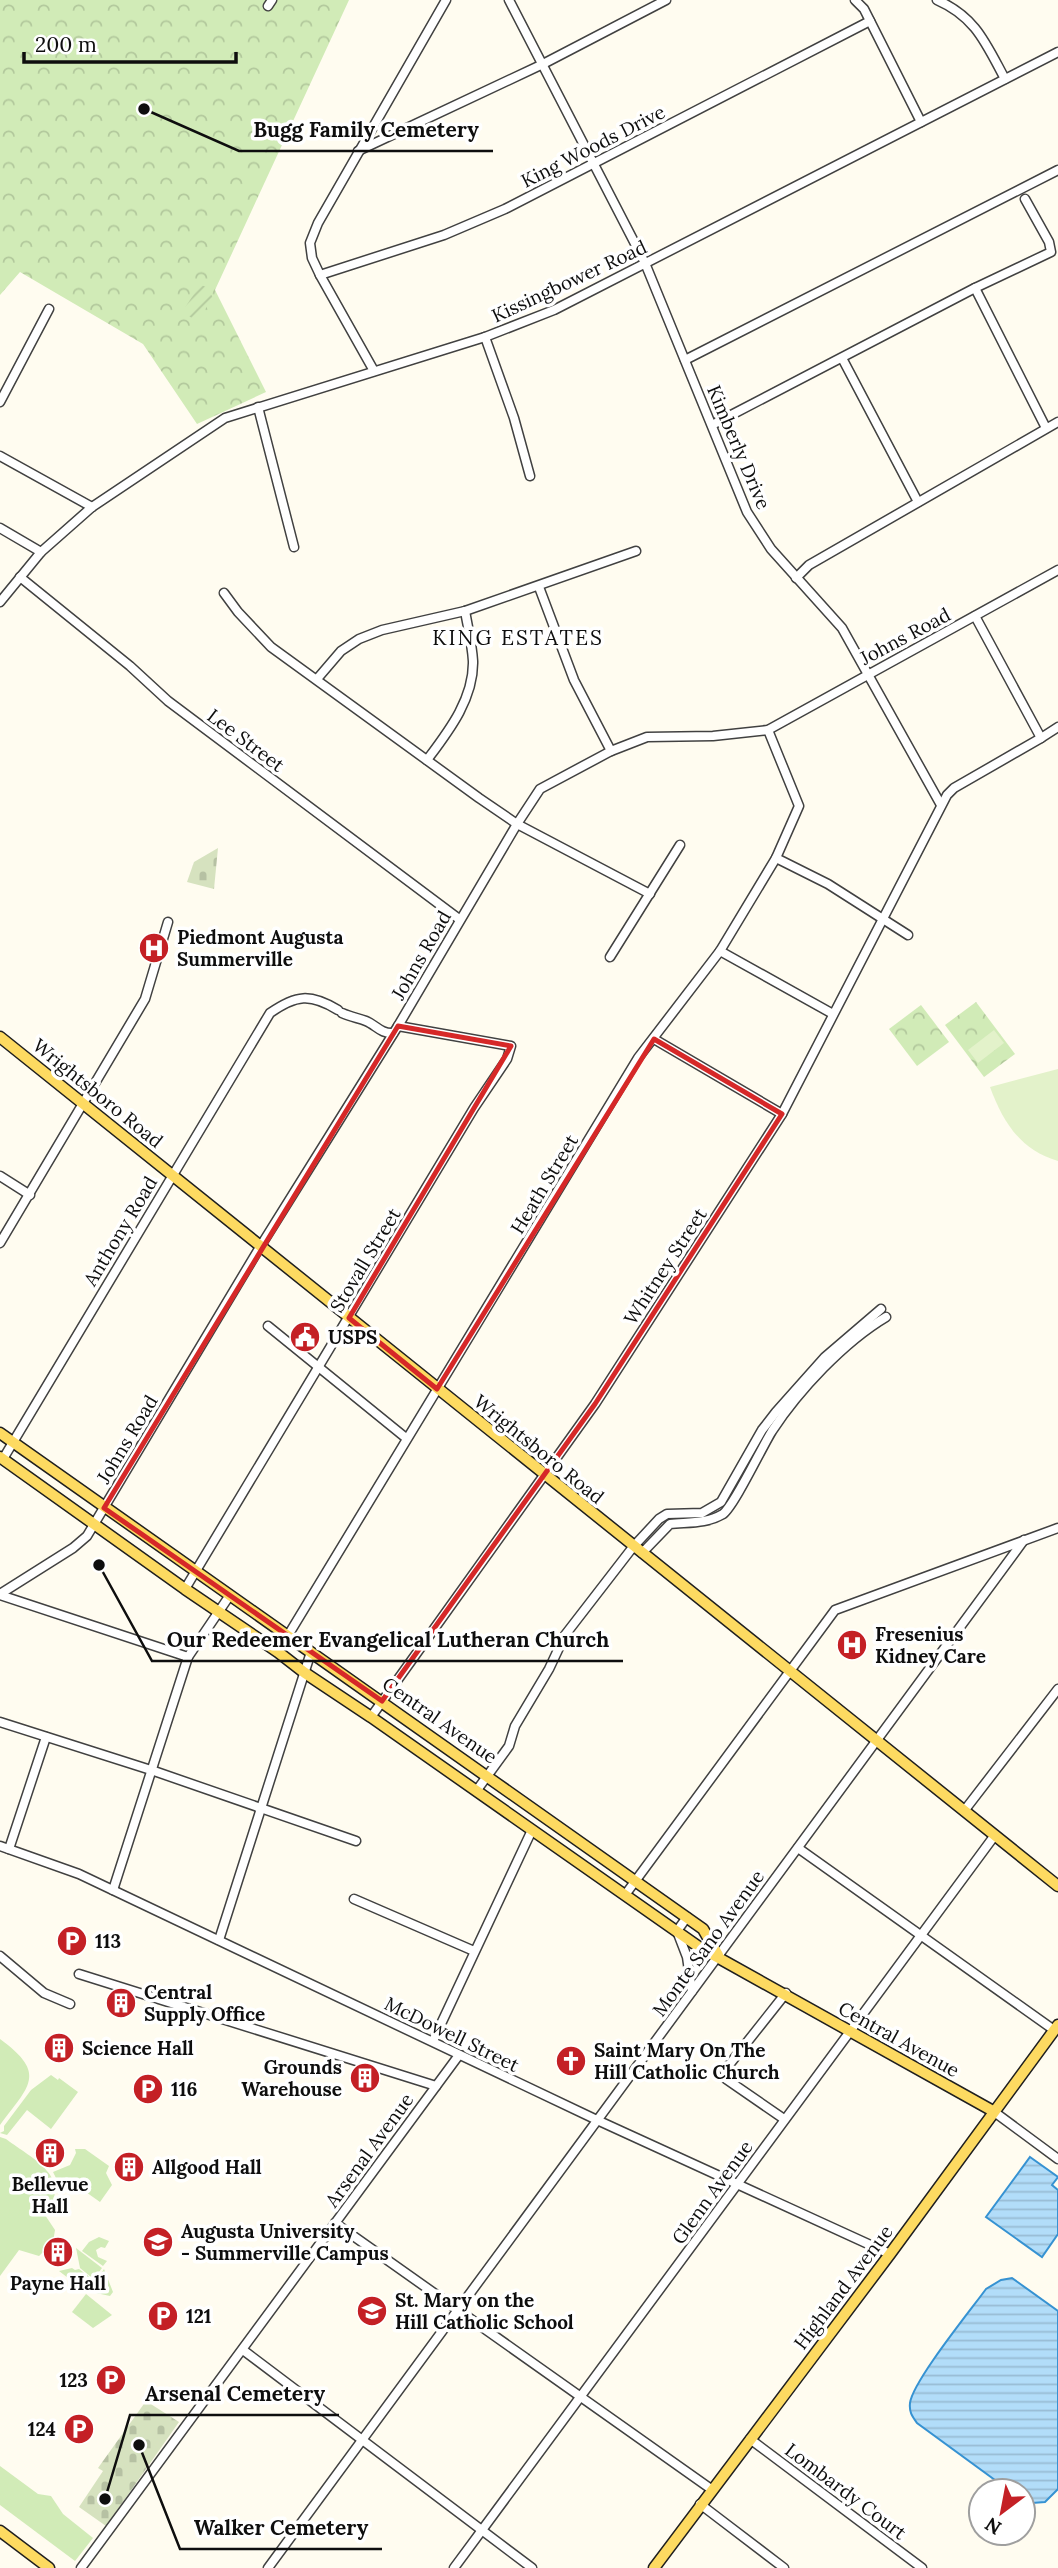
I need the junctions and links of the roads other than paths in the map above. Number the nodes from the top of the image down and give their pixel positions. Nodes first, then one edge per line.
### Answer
1 (446, 0) edge
2 (509, 0) edge
3 (666, 0) edge
4 (855, 0) edge
5 (937, 0) edge
6 (870, 21) junction
7 (1058, 52) edge
8 (543, 64) junction
9 (1006, 79) junction
10 (921, 122) junction
11 (358, 151) junction
12 (594, 163) junction
13 (1058, 170) edge
14 (1025, 199) dead end
15 (645, 263) junction
16 (320, 275) junction
17 (975, 288) junction
18 (49, 309) dead end
19 (485, 337) junction
20 (842, 358) junction
21 (685, 360) junction
22 (374, 371) junction
23 (0, 402) edge
24 (258, 407) junction
25 (1058, 422) edge
26 (712, 425) junction
27 (1046, 428) junction
28 (0, 456) edge
29 (530, 476) dead end
30 (918, 502) junction
31 (92, 507) junction
32 (0, 528) edge
33 (294, 547) dead end
34 (636, 551) dead end
35 (41, 552) junction
36 (1058, 570) edge
37 (20, 577) junction
38 (796, 578) junction
39 (539, 587) junction
40 (224, 593) dead end
41 (0, 602) edge
42 (465, 611) junction
43 (975, 616) junction
44 (867, 674) junction
45 (317, 679) junction
46 (1058, 727) edge
47 (768, 730) junction
48 (1041, 738) junction
49 (611, 751) junction
50 (426, 760) junction
51 (940, 806) junction
52 (517, 824) junction
53 (680, 845) dead end
54 (776, 858) junction
55 (650, 894) junction
56 (459, 919) junction
57 (883, 919) junction
58 (168, 922) dead end
59 (908, 935) dead end
60 (720, 951) junction
61 (610, 957) dead end
62 (833, 1014) junction
63 (395, 1029) junction
64 (0, 1037) edge
65 (654, 1039) junction
66 (83, 1103) junction
67 (782, 1114) junction
68 (172, 1175) junction
69 (0, 1176) edge
70 (30, 1195) junction
71 (0, 1242) edge
72 (260, 1247) junction
73 (883, 1313) dead end
74 (349, 1318) junction
75 (268, 1326) dead end
76 (318, 1366) junction
77 (437, 1389) junction
78 (0, 1433) edge
79 (406, 1438) junction
80 (13, 1442) junction
81 (1, 1458) edge
82 (545, 1476) junction
83 (103, 1508) junction
84 (95, 1522) junction
85 (1058, 1528) edge
86 (1024, 1540) junction
87 (638, 1550) junction
88 (195, 1572) junction
89 (185, 1589) junction
90 (0, 1594) edge
91 (230, 1595) junction
92 (218, 1612) junction
93 (288, 1636) junction
94 (278, 1652) junction
95 (311, 1652) junction
96 (188, 1657) junction
97 (789, 1670) junction
98 (306, 1673) junction
99 (1058, 1689) edge
100 (382, 1701) junction
101 (371, 1717) junction
102 (0, 1722) edge
103 (46, 1737) junction
104 (877, 1741) junction
105 (154, 1771) junction
106 (488, 1775) junction
107 (477, 1790) junction
108 (261, 1809) junction
109 (964, 1811) junction
110 (532, 1830) junction
111 (995, 1835) junction
112 (356, 1841) dead end
113 (0, 1846) edge
114 (798, 1848) junction
115 (9, 1849) junction
116 (636, 1880) junction
117 (1057, 1883) edge
118 (113, 1890) junction
119 (625, 1895) junction
120 (354, 1899) dead end
121 (687, 1917) junction
122 (677, 1931) junction
123 (921, 1935) junction
124 (219, 1940) junction
125 (474, 1951) junction
126 (719, 1955) junction
127 (0, 1956) edge
128 (79, 1974) dead end
129 (692, 1991) junction
130 (786, 1993) junction
131 (70, 2004) dead end
132 (1056, 2027) edge
133 (850, 2032) junction
134 (433, 2041) junction
135 (459, 2054) junction
136 (436, 2086) junction
137 (993, 2111) junction
138 (784, 2119) junction
139 (597, 2120) junction
140 (1058, 2160) edge
141 (737, 2184) junction
142 (335, 2223) junction
143 (890, 2254) junction
144 (458, 2309) junction
145 (243, 2350) junction
146 (580, 2397) junction
147 (750, 2439) junction
148 (362, 2440) junction
149 (711, 2489) junction
150 (700, 2504) junction
151 (482, 2530) junction
152 (0, 2531) edge
153 (49, 2568) edge
154 (81, 2568) edge
155 (268, 2568) edge
156 (454, 2568) edge
157 (532, 2568) edge
158 (654, 2568) edge
159 (784, 2568) edge
160 (922, 2568) edge

1 - 11 street
2 - 8 street, Kimberly Drive
3 - 8 street
4 - 6 street
5 - 9 street
6 - 10 street
6 - 12 street, King Woods Drive
7 - 9 street, Kissingbower Road
8 - 11 street
8 - 12 street, Kimberly Drive
9 - 10 street, Kissingbower Road
10 - 15 street, Kissingbower Road
11 - 16 street
12 - 15 street, Kimberly Drive
12 - 16 street, King Woods Drive
13 - 21 street
14 - 17 street
15 - 19 street, Kissingbower Road
15 - 21 street, Kimberly Drive
16 - 22 street
17 - 20 street
17 - 27 street
18 - 23 street
19 - 22 street, Kissingbower Road
19 - 29 street
20 - 26 street
20 - 30 street
21 - 26 street, Kimberly Drive
22 - 24 street, Kissingbower Road
24 - 31 street, Kissingbower Road
24 - 33 street
25 - 27 street
26 - 38 street, Kimberly Drive
27 - 30 street
28 - 31 street
30 - 38 street
31 - 35 street, Kissingbower Road
32 - 35 street
34 - 39 street
35 - 37 street, Kissingbower Road
36 - 43 street, Johns Road
37 - 41 street, Kissingbower Road
37 - 56 street, Lee Street
38 - 44 street, Kimberly Drive
39 - 42 street
39 - 49 street
40 - 45 street
42 - 45 street
42 - 50 street
43 - 44 street, Johns Road
43 - 48 street
44 - 47 street, Johns Road
44 - 51 street, Kimberly Drive
45 - 50 street
46 - 48 street, Whitney Street
47 - 49 street, Johns Road
47 - 54 street, Heath Street
48 - 51 street, Whitney Street
49 - 52 street, Johns Road
50 - 52 street
51 - 57 street, Whitney Street
52 - 55 street
52 - 56 street, Johns Road
53 - 55 street
54 - 57 street
54 - 60 street, Heath Street
55 - 61 street
56 - 63 street, Johns Road
57 - 59 street
57 - 62 street, Whitney Street
58 - 66 street
60 - 62 street
60 - 65 street, Heath Street
62 - 67 street, Whitney Street
63 - 68 street, Anthony Road
63 - 72 street, Johns Road
63 - 74 street, Stovall Street
64 - 66 main road, Wrightsboro Road
65 - 67 street
65 - 77 street, Heath Street
66 - 68 main road, Wrightsboro Road
66 - 70 street
67 - 82 street, Whitney Street
68 - 72 main road, Wrightsboro Road
68 - 80 street, Anthony Road
69 - 70 street
70 - 71 street
72 - 74 main road, Wrightsboro Road
72 - 83 street, Johns Road
73 - 87 street
74 - 76 street, Stovall Street
74 - 77 main road, Wrightsboro Road
75 - 76 street
76 - 79 street
76 - 88 street, Stovall Street
77 - 79 street, Heath Street
77 - 82 main road, Wrightsboro Road
78 - 80 main road, Central Avenue
79 - 93 street, Heath Street
80 - 81 street, Anthony Road
80 - 83 main road, Central Avenue
81 - 84 main road, Central Avenue
82 - 87 main road, Wrightsboro Road
82 - 100 street, Whitney Street
83 - 84 street, Johns Road
83 - 88 main road, Central Avenue
84 - 89 main road, Central Avenue
84 - 90 street, Johns Road
85 - 86 street
86 - 97 street
86 - 104 street, Monte Sano Avenue
87 - 97 main road, Wrightsboro Road
87 - 106 street
88 - 89 street, Stovall Street
88 - 91 main road, Central Avenue
89 - 92 main road, Central Avenue
90 - 96 street
91 - 92 street
91 - 93 main road, Central Avenue
92 - 94 main road, Central Avenue
92 - 96 street
93 - 94 street, Heath Street
93 - 95 main road, Central Avenue
94 - 98 main road, Central Avenue
95 - 98 street
95 - 100 main road, Central Avenue
96 - 105 street
97 - 104 main road, Wrightsboro Road
97 - 116 street
98 - 101 main road, Central Avenue
98 - 108 street
99 - 109 street
100 - 101 street, Whitney Street
100 - 106 main road, Central Avenue
101 - 107 main road, Central Avenue
102 - 103 street
103 - 105 street
103 - 115 street
104 - 109 main road, Wrightsboro Road
104 - 114 street, Monte Sano Avenue
105 - 108 street
105 - 118 street
106 - 107 street
106 - 116 main road, Central Avenue
107 - 110 main road, Central Avenue
108 - 112 street
108 - 124 street
109 - 111 main road, Wrightsboro Road
110 - 119 main road, Central Avenue
110 - 125 street
111 - 117 main road, Wrightsboro Road
111 - 123 street, Glenn Avenue
113 - 115 street, McDowell Street
114 - 123 street
114 - 126 street, Monte Sano Avenue
115 - 118 street, McDowell Street
116 - 119 street
116 - 121 main road, Central Avenue
118 - 124 street, McDowell Street
119 - 122 main road, Central Avenue
120 - 125 street
121 - 122 street
121 - 126 main road, Central Avenue
122 - 126 main road, Central Avenue
122 - 129 street
123 - 132 street
123 - 133 street, Glenn Avenue
124 - 134 street, McDowell Street
125 - 134 street
126 - 129 street, Monte Sano Avenue
126 - 130 main road, Central Avenue
127 - 131 street
128 - 136 street
129 - 139 street, Monte Sano Avenue
130 - 133 main road, Central Avenue
130 - 138 street
132 - 137 main road, Highland Avenue
133 - 137 main road, Central Avenue
133 - 138 street, Glenn Avenue
134 - 135 street, McDowell Street
135 - 136 street, Arsenal Avenue
135 - 139 street, McDowell Street
136 - 142 street, Arsenal Avenue
137 - 140 street, Central Avenue
137 - 143 main road, Highland Avenue
138 - 141 street, Glenn Avenue
139 - 141 street, McDowell Street
139 - 144 street, Monte Sano Avenue
141 - 143 street, McDowell Street
141 - 146 street, Glenn Avenue
142 - 144 street
142 - 145 street, Arsenal Avenue
143 - 147 main road, Highland Avenue
144 - 146 street
144 - 148 street, Monte Sano Avenue
145 - 148 street
145 - 154 street, Arsenal Avenue
146 - 149 street
146 - 151 street, Glenn Avenue
147 - 149 main road, Highland Avenue
147 - 160 street, Lombardy Court
148 - 151 street
148 - 155 street, Monte Sano Avenue
149 - 150 main road, Highland Avenue
150 - 158 main road, Highland Avenue
150 - 159 street
151 - 156 street, Glenn Avenue
151 - 157 street
152 - 153 main road

